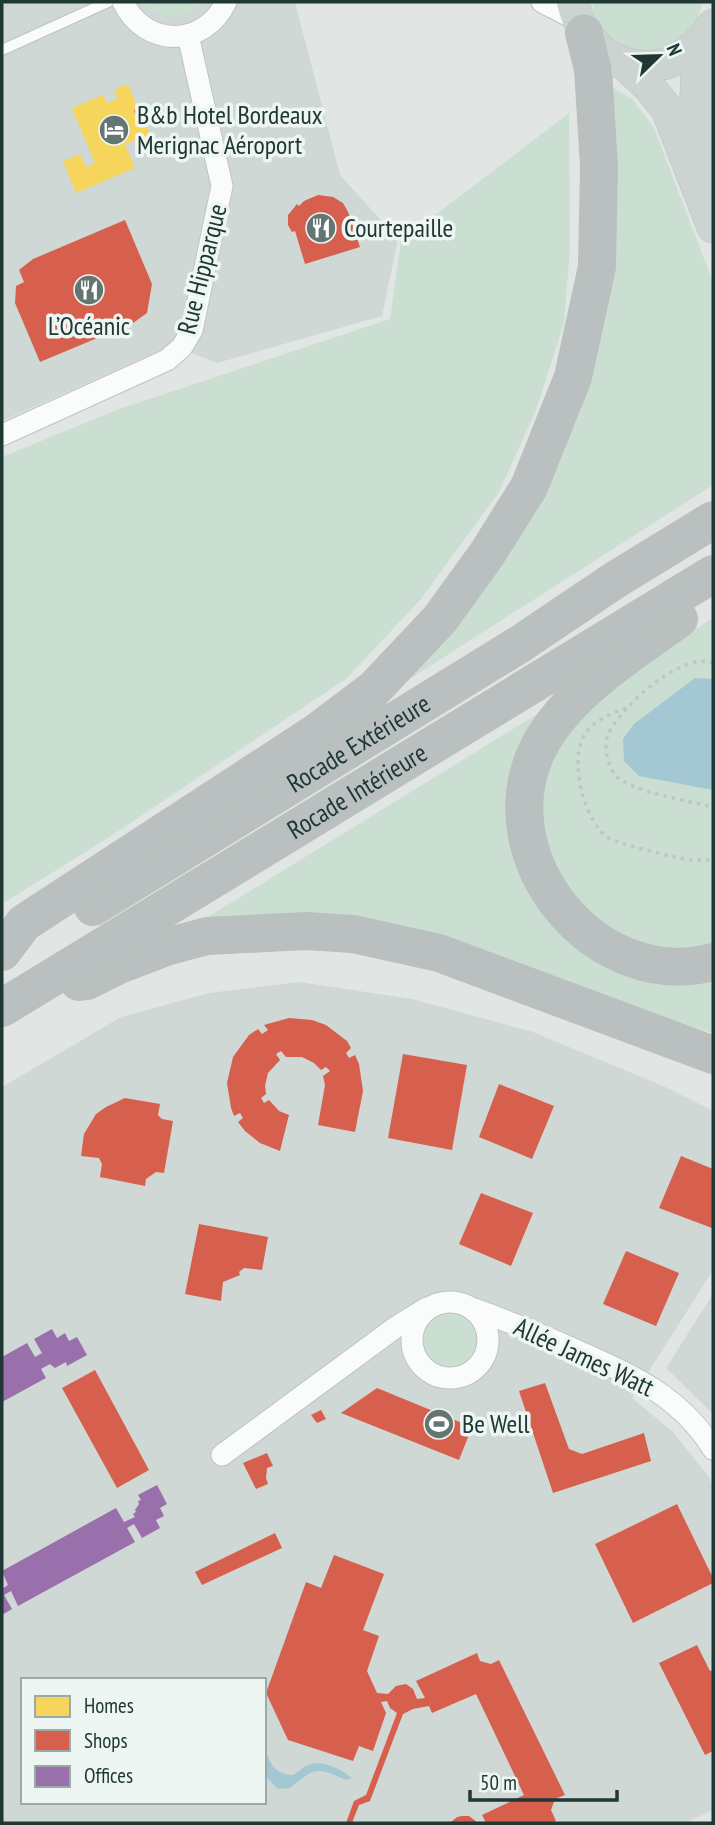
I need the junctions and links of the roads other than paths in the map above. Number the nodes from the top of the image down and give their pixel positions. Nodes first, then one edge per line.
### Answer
1 (108, 2) edge
2 (123, 2) edge
3 (226, 2) edge
4 (542, 2) edge
5 (578, 18) edge
6 (708, 33) edge
7 (188, 35) junction
8 (2, 50) edge
9 (622, 62) junction
10 (713, 179) edge
11 (713, 227) edge
12 (2, 435) edge
13 (713, 521) edge
14 (713, 574) edge
15 (713, 596) edge
16 (2, 952) edge
17 (439, 953) junction
18 (713, 962) edge
19 (2, 963) edge
20 (36, 987) junction
21 (2, 1008) edge
22 (713, 1042) edge
23 (713, 1055) edge
24 (427, 1308) junction
25 (474, 1309) junction
26 (713, 1450) edge
27 (222, 1455) dead end

1 - 8 lane
2 - 7 street
3 - 7 street
4 - 5 street
5 - 9 main road
5 - 16 highway
6 - 9 main road
6 - 10 main road
7 - 12 street, Rue Hipparque
9 - 11 main road
13 - 19 highway, Rocade Extérieure
14 - 20 highway, Rocade Intérieure
15 - 18 highway
17 - 20 highway
17 - 22 highway
17 - 23 highway
20 - 21 highway, Rocade Intérieure
24 - 25 street
24 - 25 street
24 - 27 street
25 - 26 street, Allée James Watt

